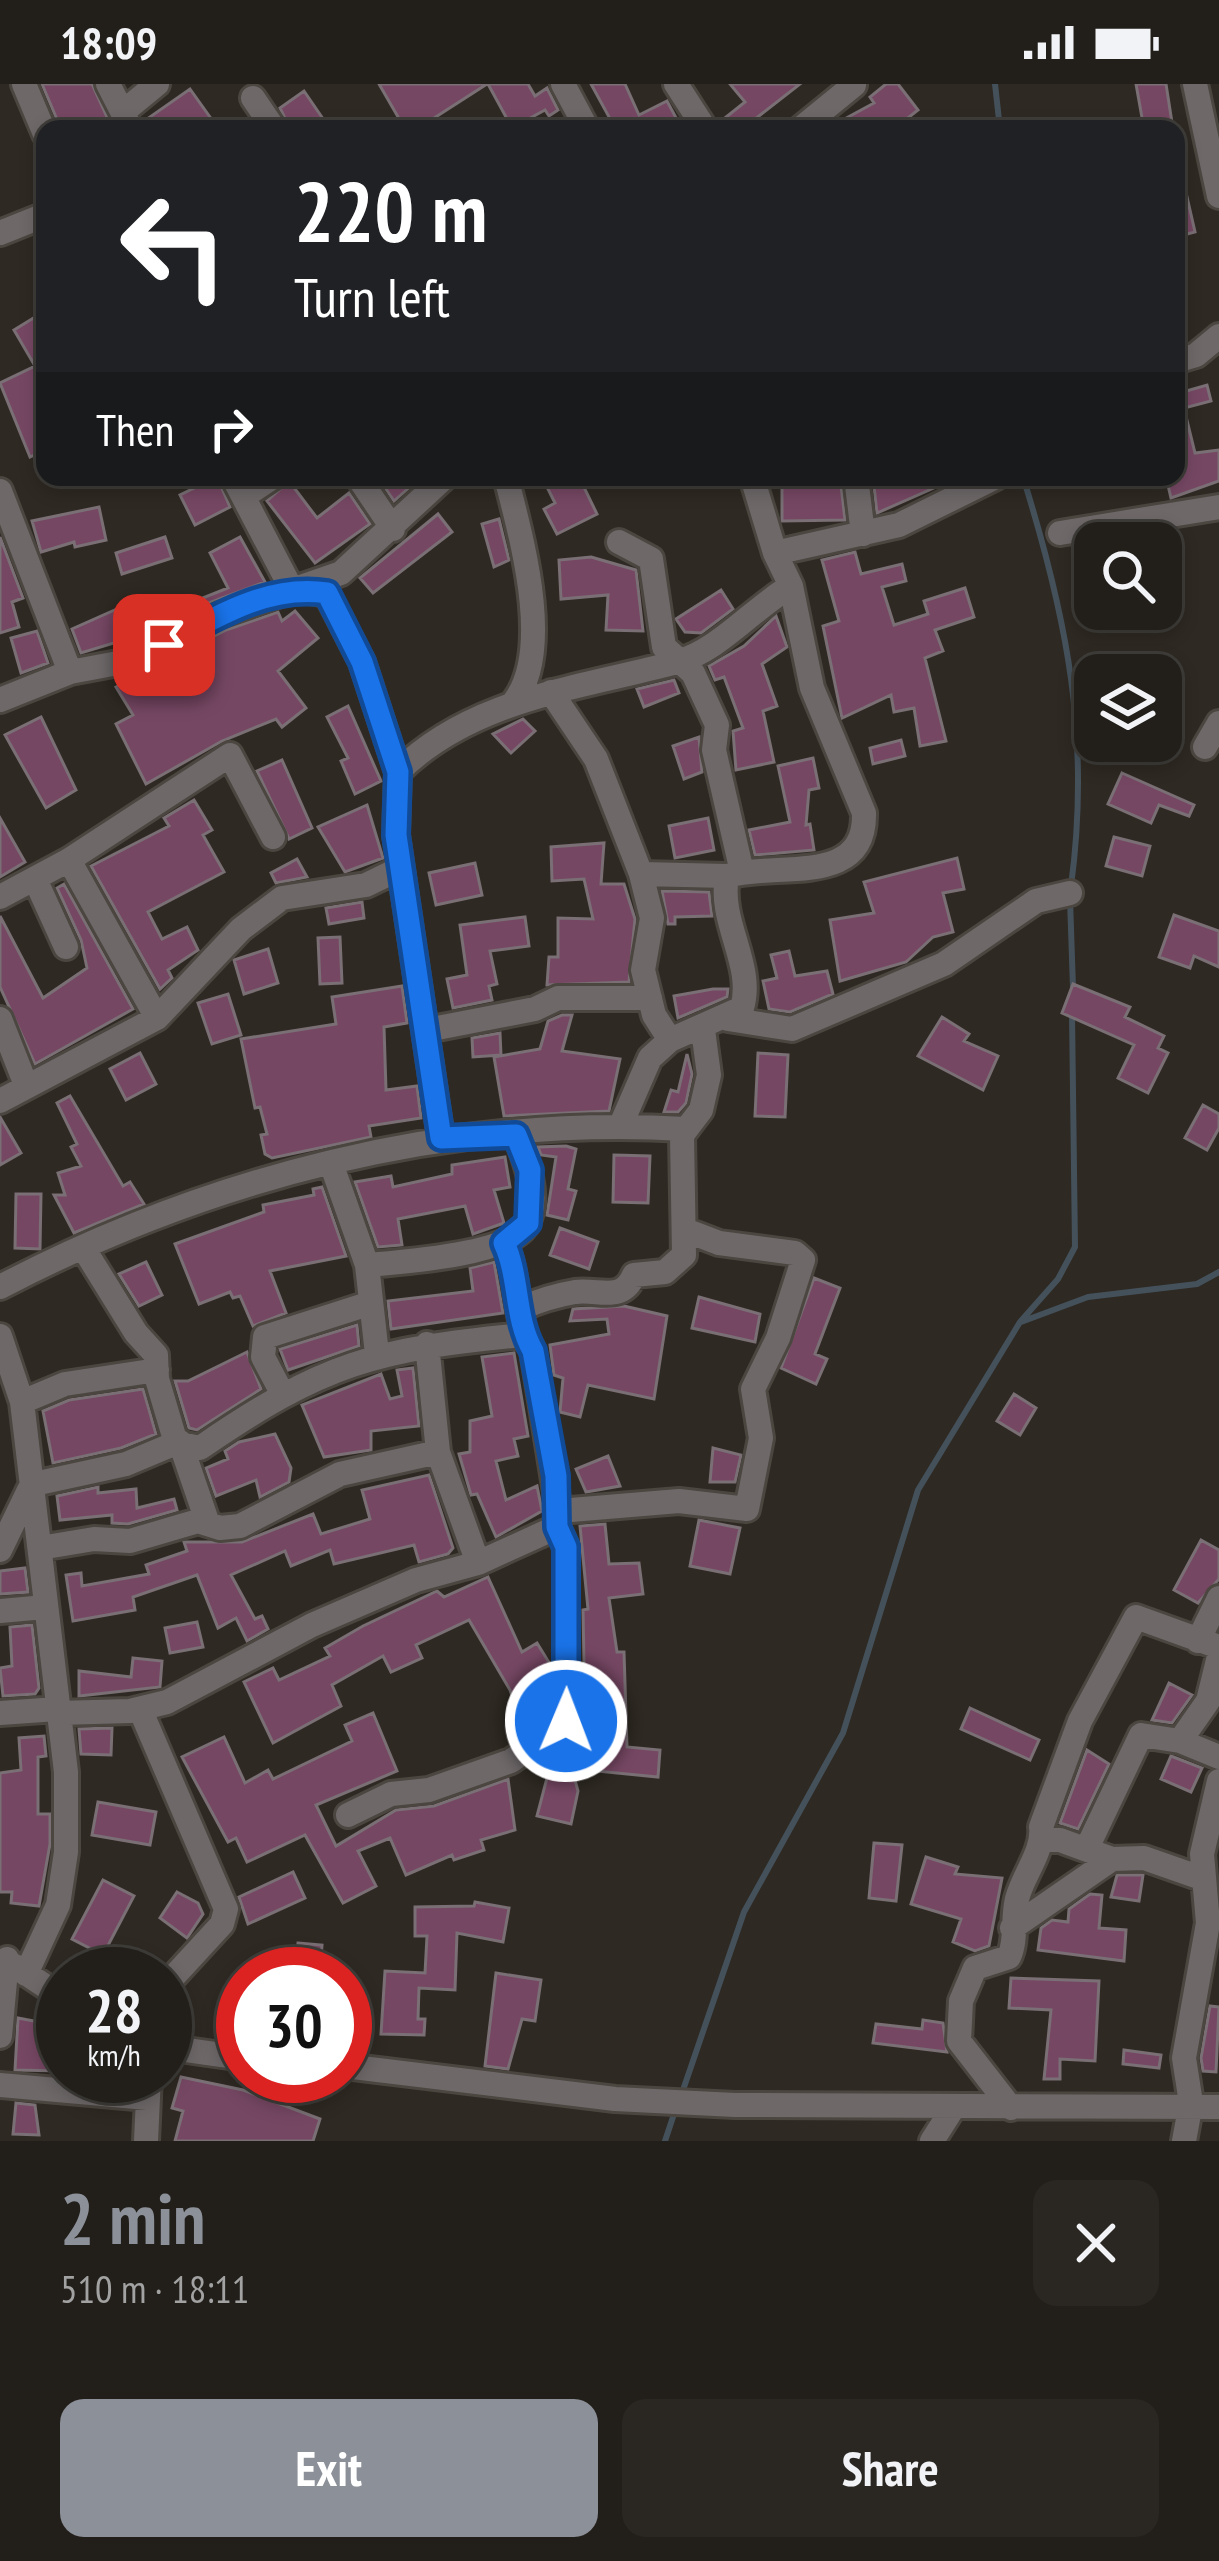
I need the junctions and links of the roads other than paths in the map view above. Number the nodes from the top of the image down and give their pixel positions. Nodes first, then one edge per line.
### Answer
1 (24, 84) edge
2 (108, 84) edge
3 (157, 84) edge
4 (563, 84) edge
5 (676, 84) edge
6 (1195, 84) edge
7 (854, 85) edge
8 (253, 98) dead end
9 (39, 120) edge
10 (126, 120) edge
11 (128, 120) edge
12 (268, 120) edge
13 (581, 120) edge
14 (699, 120) edge
15 (811, 120) edge
16 (1219, 196) edge
17 (36, 219) edge
18 (0, 233) edge
19 (1219, 336) edge
20 (1185, 359) edge
21 (240, 486) edge
22 (364, 486) edge
23 (436, 486) edge
24 (508, 486) edge
25 (755, 486) edge
26 (857, 486) edge
27 (978, 486) edge
28 (0, 491) edge
29 (1219, 506) edge
30 (393, 529) junction
31 (1060, 532) dead end
32 (862, 534) junction
33 (619, 542) dead end
34 (775, 553) junction
35 (791, 586) junction
36 (292, 588) junction
37 (675, 663) junction
38 (70, 672) junction
39 (551, 692) junction
40 (0, 700) edge
41 (514, 702) junction
42 (1219, 723) edge
43 (1205, 747) dead end
44 (398, 772) junction
45 (273, 837) dead end
46 (69, 860) junction
47 (401, 868) junction
48 (641, 874) junction
49 (735, 874) junction
50 (35, 879) junction
51 (1070, 893) dead end
52 (0, 897) edge
53 (65, 946) dead end
54 (650, 998) junction
55 (157, 1018) junction
56 (0, 1019) edge
57 (728, 1019) junction
58 (427, 1030) junction
59 (703, 1030) junction
60 (670, 1040) junction
61 (26, 1085) junction
62 (0, 1101) edge
63 (620, 1127) junction
64 (685, 1129) junction
65 (516, 1135) junction
66 (441, 1138) junction
67 (332, 1162) junction
68 (685, 1230) junction
69 (504, 1243) junction
70 (84, 1249) junction
71 (367, 1265) junction
72 (0, 1287) edge
73 (368, 1304) junction
74 (522, 1322) junction
75 (0, 1336) edge
76 (427, 1344) junction
77 (377, 1354) junction
78 (157, 1370) junction
79 (282, 1393) junction
80 (22, 1402) junction
81 (178, 1442) junction
82 (438, 1452) junction
83 (0, 1485) edge
84 (32, 1488) junction
85 (558, 1519) junction
86 (208, 1524) junction
87 (40, 1548) junction
88 (0, 1550) edge
89 (478, 1563) junction
90 (1218, 1600) edge
91 (45, 1606) junction
92 (0, 1611) edge
93 (1212, 1648) edge
94 (1214, 1703) edge
95 (140, 1709) junction
96 (57, 1711) junction
97 (0, 1713) edge
98 (1180, 1741) junction
99 (1219, 1756) edge
100 (1219, 1781) edge
101 (348, 1815) dead end
102 (1043, 1840) junction
103 (1087, 1848) junction
104 (1112, 1858) junction
105 (1210, 1885) edge
106 (1214, 1916) edge
107 (1012, 1928) junction
108 (192, 1957) edge
109 (11, 1963) edge
110 (36, 1980) edge
111 (0, 2036) edge
112 (372, 2069) edge
113 (0, 2085) edge
114 (36, 2085) edge
115 (147, 2103) edge
116 (1191, 2103) junction
117 (1219, 2107) edge
118 (952, 2108) junction
119 (1011, 2108) junction
120 (146, 2141) edge
121 (932, 2141) edge
122 (1184, 2141) edge

1 - 9 street
2 - 10 street
3 - 11 street
4 - 13 street
5 - 14 street
6 - 16 street
7 - 15 street
8 - 12 street
17 - 18 street
19 - 20 street
21 - 36 street
22 - 30 street
23 - 30 street
24 - 41 street
25 - 34 street
26 - 32 street
27 - 32 street
28 - 38 street
29 - 31 street
30 - 36 street
32 - 34 street
33 - 37 street
34 - 35 street
35 - 37 street
35 - 49 street
36 - 38 street
36 - 44 street
37 - 39 street
37 - 49 street
38 - 40 street
39 - 41 street
39 - 48 street
41 - 44 street
42 - 43 street
44 - 47 street
45 - 46 street
46 - 50 street
46 - 55 street
47 - 55 street
47 - 58 street
48 - 49 street
48 - 54 street
49 - 57 street
50 - 52 street
50 - 53 street
51 - 57 street
54 - 58 street
54 - 60 street
55 - 61 street
56 - 61 street
57 - 59 street
58 - 66 street
59 - 60 street
59 - 64 street
60 - 63 street
61 - 62 street
63 - 64 street
63 - 65 street
64 - 68 street
65 - 66 street
65 - 69 street
66 - 67 street
67 - 70 street
67 - 71 street
68 - 74 street
68 - 85 street
69 - 71 street
69 - 74 street
70 - 72 street
70 - 78 street
71 - 73 street
73 - 77 street
73 - 79 street
74 - 76 street
74 - 85 street
75 - 80 street
76 - 77 street
76 - 82 street
77 - 79 street
78 - 80 street
78 - 81 street
79 - 81 street
80 - 84 street
81 - 84 street
81 - 86 street
82 - 86 street
82 - 89 street
83 - 84 street
84 - 87 street
84 - 88 street
85 - 89 street
85 - 101 street
86 - 87 street
87 - 91 street
89 - 95 street
90 - 93 street
91 - 92 street
91 - 96 street
93 - 94 street
93 - 102 street
94 - 98 street
95 - 96 street
95 - 108 street
96 - 97 street
96 - 109 street
98 - 99 street
98 - 103 street
100 - 105 street
102 - 103 street
102 - 107 street
103 - 104 street
104 - 105 street
104 - 107 street
105 - 106 street
106 - 116 street
107 - 119 street
109 - 110 street
109 - 111 street
112 - 118 street
113 - 114 street
115 - 120 street
116 - 117 street
116 - 119 street
116 - 122 street
118 - 119 street
118 - 121 street

